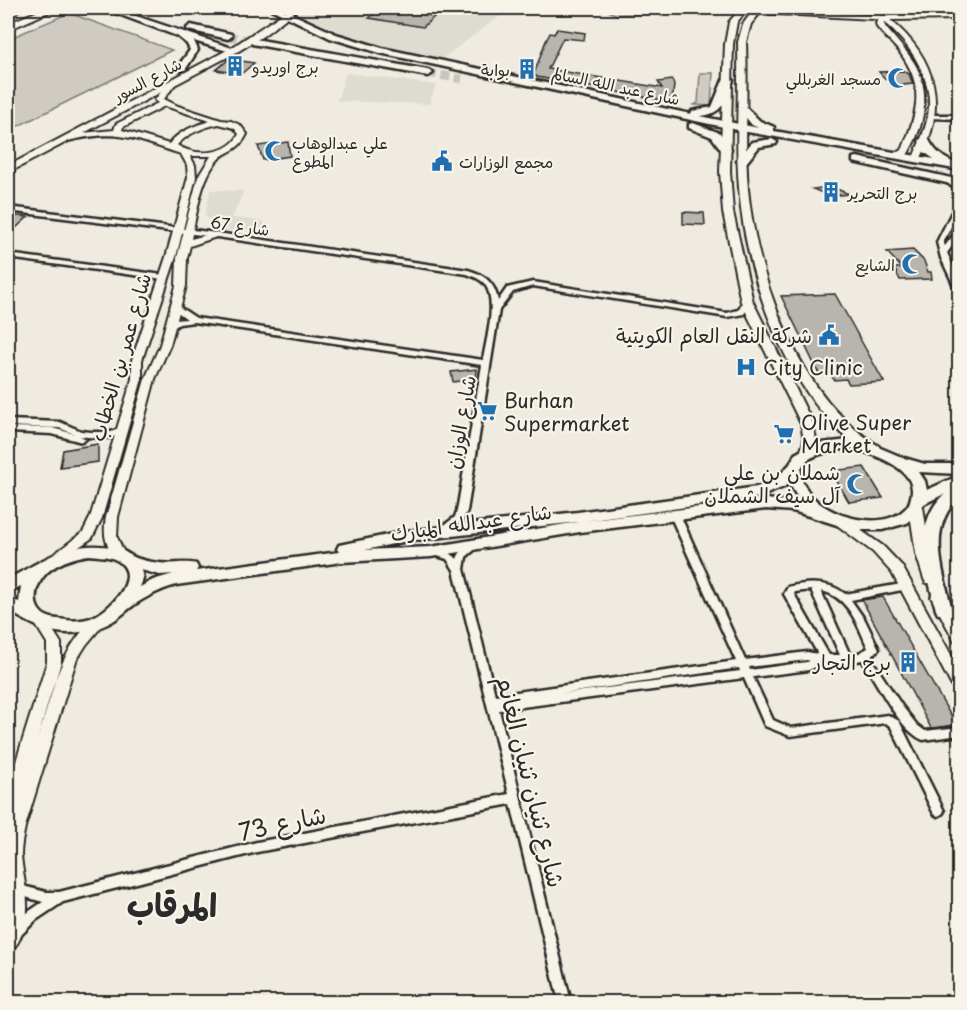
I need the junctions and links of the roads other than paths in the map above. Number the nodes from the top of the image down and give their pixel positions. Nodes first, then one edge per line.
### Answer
1 (18, 8) edge
2 (53, 8) edge
3 (62, 8) edge
4 (108, 8) edge
5 (296, 8) edge
6 (783, 8) edge
7 (795, 8) edge
8 (752, 9) edge
9 (280, 10) edge
10 (8, 12) edge
11 (819, 12) junction
12 (873, 13) junction
13 (39, 14) junction
14 (846, 16) junction
15 (917, 16) junction
16 (960, 16) edge
17 (883, 18) junction
18 (8, 27) edge
19 (882, 30) junction
20 (168, 31) junction
21 (897, 33) junction
22 (228, 36) tunnel mouth
23 (255, 42) tunnel mouth
24 (222, 47) junction
25 (234, 50) junction
26 (182, 68) junction
27 (728, 68) junction
28 (428, 73) tunnel mouth
29 (462, 79) tunnel mouth
30 (728, 80) junction
31 (172, 83) junction
32 (922, 96) junction
33 (742, 103) junction
34 (164, 104) junction
35 (653, 109) junction
36 (634, 113) junction
37 (932, 117) junction
38 (960, 117) edge
39 (673, 121) junction
40 (222, 122) junction
41 (727, 129) junction
42 (118, 131) junction
43 (742, 132) junction
44 (63, 140) junction
45 (924, 140) junction
46 (772, 142) junction
47 (826, 144) junction
48 (810, 145) junction
49 (726, 149) junction
50 (180, 151) junction
51 (221, 152) junction
52 (888, 155) junction
53 (8, 159) edge
54 (916, 160) junction
55 (742, 162) junction
56 (191, 165) junction
57 (208, 165) junction
58 (959, 167) edge
59 (8, 170) edge
60 (947, 180) junction
61 (960, 183) edge
62 (960, 191) edge
63 (960, 202) edge
64 (8, 203) edge
65 (8, 209) edge
66 (183, 229) junction
67 (960, 230) edge
68 (217, 235) junction
69 (185, 244) junction
70 (944, 252) junction
71 (10, 257) edge
72 (468, 272) joint
73 (162, 282) junction
74 (182, 286) junction
75 (960, 290) edge
76 (747, 302) junction
77 (176, 306) junction
78 (495, 310) junction
79 (194, 320) junction
80 (169, 329) junction
81 (165, 345) junction
82 (141, 346) junction
83 (487, 363) junction
84 (8, 423) edge
85 (8, 430) edge
86 (121, 431) junction
87 (118, 444) junction
88 (874, 449) junction
89 (806, 454) junction
90 (898, 461) junction
91 (794, 468) junction
92 (960, 469) edge
93 (960, 480) edge
94 (960, 488) edge
95 (917, 504) junction
96 (675, 515) junction
97 (826, 516) junction
98 (842, 522) junction
99 (523, 530) junction
100 (442, 531) junction
101 (398, 537) junction
102 (474, 546) junction
103 (431, 552) junction
104 (402, 555) junction
105 (123, 558) junction
106 (49, 563) junction
107 (459, 569) junction
108 (8, 586) edge
109 (907, 586) junction
110 (814, 587) junction
111 (846, 597) junction
112 (126, 603) junction
113 (8, 604) edge
114 (944, 610) junction
115 (37, 619) junction
116 (99, 621) junction
117 (960, 638) edge
118 (865, 657) junction
119 (824, 659) junction
120 (847, 659) junction
121 (744, 669) junction
122 (958, 681) edge
123 (492, 703) junction
124 (960, 731) edge
125 (515, 798) junction
126 (8, 809) edge
127 (938, 811) dead end
128 (14, 878) edge
129 (60, 897) junction
130 (9, 943) edge
131 (565, 1002) edge

1 - 10 highway
2 - 13 highway
3 - 13 highway
4 - 20 main road
4 - 22 main road
5 - 9 main road, شارع السور
6 - 7 main road
7 - 11 main road
8 - 11 main road
8 - 27 main road
8 - 33 main road
9 - 24 main road, شارع السور
9 - 25 main road, شارع السور
9 - 35 main road, شارع عبد الله السالم
11 - 12 main road
11 - 14 main road
12 - 15 main road
12 - 17 street
13 - 18 highway
14 - 17 main road
14 - 19 main road
15 - 16 main road
15 - 17 main road
15 - 21 main road
17 - 19 street
17 - 21 street
19 - 32 street
20 - 24 main road
20 - 26 main road
21 - 37 street
23 - 28 main road
24 - 25 main road
24 - 26 main road, شارع السور
25 - 31 main road, شارع السور
26 - 53 main road, شارع السور
27 - 30 main road
27 - 33 main road
29 - 36 main road, شارع عبد الله السالم
30 - 35 main road
30 - 41 main road
31 - 34 street
31 - 44 main road, شارع السور
32 - 37 street
32 - 52 street
33 - 43 main road
33 - 48 main road
34 - 40 street
34 - 42 street
35 - 41 main road, شارع عبد الله السالم
36 - 39 main road, شارع عبد الله السالم
36 - 41 main road
37 - 38 street
37 - 45 street
39 - 41 main road, شارع عبد الله السالم
39 - 49 main road
40 - 50 street
40 - 51 street, شارع عمر بن الخطاب
41 - 43 main road, شارع عبد الله السالم
41 - 49 main road
42 - 44 street
42 - 50 street
43 - 46 main road, شارع عبد الله السالم
43 - 47 main road
43 - 48 main road, شارع عبد الله السالم
43 - 55 main road
44 - 59 main road, شارع السور
45 - 54 street
45 - 58 main road
46 - 48 main road, شارع عبد الله السالم
46 - 55 main road
47 - 48 main road, شارع عبد الله السالم
47 - 52 main road, شارع عبد الله السالم
48 - 54 main road
48 - 60 main road, شارع عبد الله السالم
49 - 76 main road
50 - 51 street
50 - 56 street
51 - 57 street, شارع عمر بن الخطاب
52 - 54 main road, شارع عبد الله السالم
54 - 58 main road, شارع عبد الله السالم
55 - 88 main road
56 - 57 street
56 - 66 street, شارع عمر بن الخطاب
57 - 66 street, شارع عمر بن الخطاب
60 - 61 main road, شارع عبد الله السالم
60 - 62 street
63 - 70 street
64 - 66 street, شارع 67
65 - 66 street, شارع 67
66 - 68 street, شارع 67
66 - 69 street, شارع عمر بن الخطاب
66 - 73 street, شارع عمر بن الخطاب
67 - 70 street
68 - 69 street
68 - 72 street, شارع 67
69 - 74 street, شارع عمر بن الخطاب
70 - 75 street
71 - 73 street
72 - 78 street, شارع الوزان
73 - 74 street
73 - 82 street, شارع عمر بن الخطاب
74 - 77 street, شارع عمر بن الخطاب
76 - 78 street
76 - 89 main road
77 - 79 street
77 - 80 street, شارع عمر بن الخطاب
78 - 83 street, شارع الوزان
79 - 80 street
79 - 83 street
80 - 81 street, شارع عمر بن الخطاب
81 - 82 street
81 - 105 street, شارع عمر بن الخطاب
82 - 86 street, شارع عمر بن الخطاب
83 - 100 street, شارع الوزان
84 - 86 street
85 - 87 street
86 - 87 street, شارع عمر بن الخطاب
87 - 106 street, شارع عمر بن الخطاب
88 - 89 main road
88 - 90 main road
89 - 91 main road
90 - 92 main road
90 - 95 main road
91 - 97 main road
91 - 99 main road, شارع عبدالله المبارك
93 - 95 main road
94 - 114 main road
95 - 98 main road
95 - 114 main road
96 - 97 main road, شارع عبدالله المبارك
96 - 99 main road, شارع عبدالله المبارك
96 - 121 street
97 - 98 main road
98 - 109 main road
99 - 100 main road, شارع عبدالله المبارك
99 - 102 main road, شارع عبدالله المبارك
100 - 101 main road, شارع عبدالله المبارك
101 - 104 main road
101 - 105 main road, شارع عبدالله المبارك
102 - 103 main road, شارع عبدالله المبارك
102 - 107 street
103 - 104 main road, شارع عبدالله المبارك
103 - 107 street
104 - 112 main road, شارع عبدالله المبارك
105 - 106 main road
105 - 112 main road
106 - 108 main road
106 - 115 main road
107 - 123 street, شارع ثنيان ثنيان الغانم
109 - 111 street
109 - 122 main road
110 - 111 street
110 - 119 street
110 - 120 street
111 - 118 street
112 - 116 main road
113 - 115 main road
114 - 117 main road
115 - 116 main road
115 - 126 street
116 - 128 street
118 - 120 street
118 - 124 street
119 - 120 street
119 - 121 street
121 - 123 street
121 - 127 street
123 - 125 street, شارع ثنيان ثنيان الغانم
125 - 129 street, شارع 73
125 - 131 street, شارع ثنيان ثنيان الغانم
128 - 129 street, شارع 73
128 - 130 street
129 - 130 street, شارع 73

